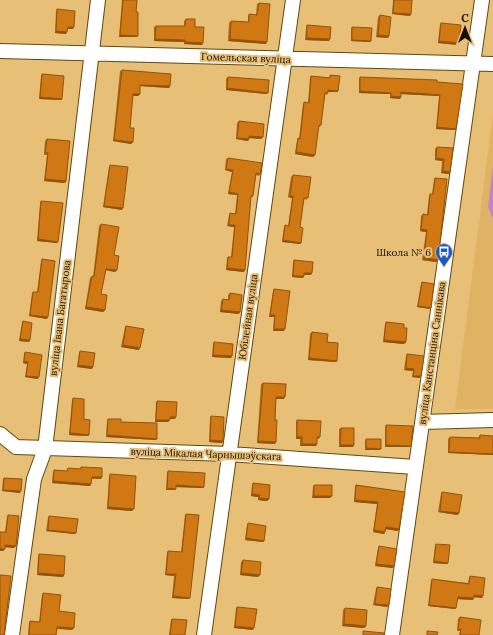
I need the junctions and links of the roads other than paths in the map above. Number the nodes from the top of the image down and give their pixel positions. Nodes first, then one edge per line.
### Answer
1 (98, 0) edge
2 (293, 0) edge
3 (482, 0) edge
4 (0, 50) edge
5 (90, 54) junction
6 (285, 60) junction
7 (473, 64) junction
8 (493, 64) edge
9 (493, 420) edge
10 (422, 422) junction
11 (0, 434) edge
12 (44, 449) junction
13 (229, 454) junction
14 (416, 467) junction
15 (12, 635) edge
16 (204, 635) edge
17 (392, 635) edge

1 - 5 street, вуліца Івана Багатырова
2 - 6 street, Юбілейная вуліца
3 - 7 street, вуліца Канстанціна Саннікава
4 - 5 street, Гомельская вуліца
5 - 6 street, Гомельская вуліца
5 - 12 street, вуліца Івана Багатырова
6 - 7 street, Гомельская вуліца
6 - 13 street, Юбілейная вуліца
7 - 8 street, Гомельская вуліца
7 - 10 street, вуліца Канстанціна Саннікава
9 - 10 street
10 - 14 street, вуліца Канстанціна Саннікава
11 - 12 street, вуліца Мікалая Чарнышэўскага
12 - 13 street, вуліца Мікалая Чарнышэўскага
12 - 15 street, вуліца Івана Багатырова
13 - 14 street, вуліца Мікалая Чарнышэўскага
13 - 16 street, Юбілейная вуліца
14 - 17 street, вуліца Канстанціна Саннікава

